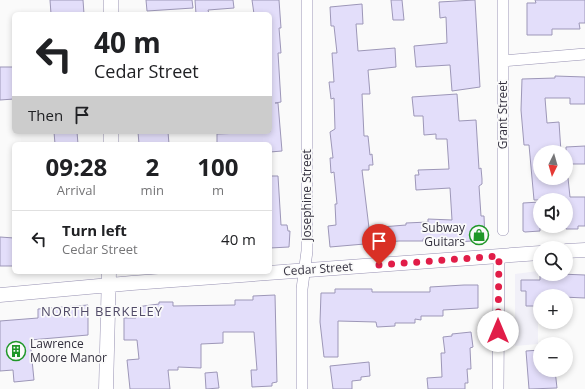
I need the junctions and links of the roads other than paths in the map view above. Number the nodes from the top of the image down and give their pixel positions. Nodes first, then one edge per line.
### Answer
1 (111, 0) edge
2 (306, 0) edge
3 (503, 0) edge
4 (111, 12) edge
5 (585, 54) edge
6 (503, 61) junction
7 (503, 230) dead end
8 (585, 250) edge
9 (573, 251) edge
10 (533, 254) edge
11 (499, 256) junction
12 (304, 270) junction
13 (272, 271) edge
14 (217, 274) edge
15 (108, 279) edge
16 (0, 295) edge
17 (106, 389) edge
18 (302, 389) edge
19 (498, 389) edge

1 - 4 street
2 - 12 street, Josephine Street
3 - 6 street, Grant Street
5 - 6 street
6 - 7 street, Grant Street
8 - 9 street
10 - 11 street, Cedar Street
11 - 12 street, Cedar Street
11 - 19 street
12 - 13 street, Cedar Street
12 - 18 street, Josephine Street
14 - 15 street, Cedar Street
15 - 16 street, Cedar Street
15 - 17 street

